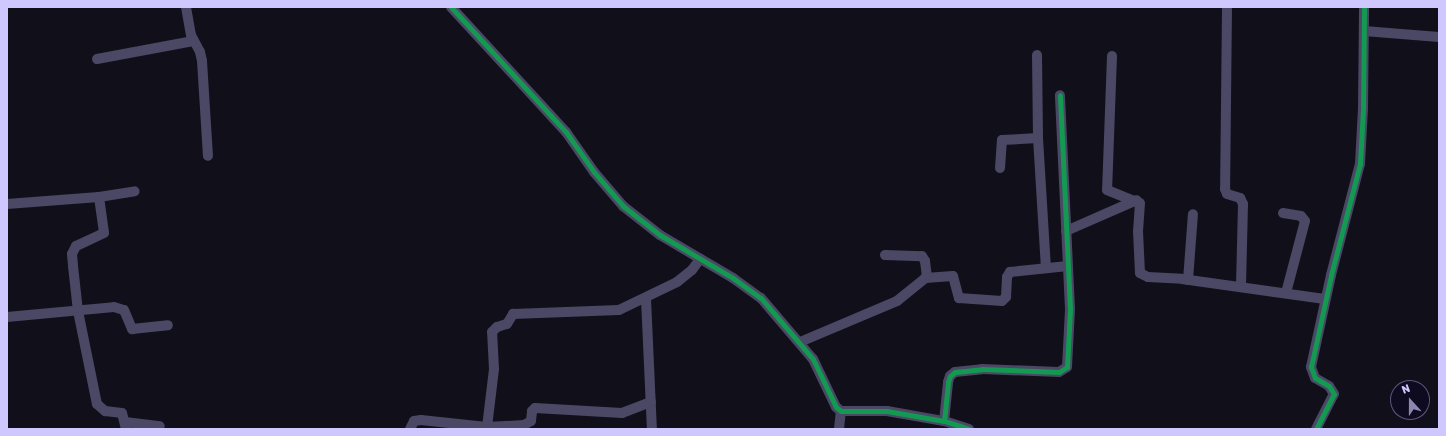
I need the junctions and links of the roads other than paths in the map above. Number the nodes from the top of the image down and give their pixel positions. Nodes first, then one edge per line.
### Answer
1 (186, 7) edge
2 (451, 7) edge
3 (1227, 7) edge
4 (1364, 7) edge
5 (1364, 31) junction
6 (1439, 37) edge
7 (193, 41) junction
8 (1038, 55) dead end
9 (1112, 56) dead end
10 (97, 59) dead end
11 (1060, 96) dead end
12 (1038, 138) junction
13 (208, 156) dead end
14 (1000, 168) dead end
15 (135, 191) dead end
16 (99, 197) junction
17 (1137, 200) junction
18 (7, 204) edge
19 (1283, 213) dead end
20 (1193, 214) dead end
21 (1066, 231) junction
22 (885, 255) dead end
23 (700, 259) junction
24 (1068, 266) junction
25 (1046, 268) junction
26 (927, 278) junction
27 (1188, 280) junction
28 (1241, 286) junction
29 (1286, 293) junction
30 (646, 299) junction
31 (1325, 299) junction
32 (78, 311) junction
33 (7, 317) edge
34 (168, 325) dead end
35 (800, 342) junction
36 (651, 402) junction
37 (841, 411) junction
38 (944, 421) junction
39 (125, 425) edge
40 (160, 426) dead end
41 (487, 427) junction
42 (410, 429) edge
43 (652, 429) edge
44 (839, 429) edge
45 (969, 429) edge
46 (1316, 429) edge

1 - 7 street
2 - 23 street
3 - 28 street
4 - 5 street
5 - 6 street
5 - 31 street
7 - 10 street
7 - 13 street
8 - 12 street
9 - 17 street
11 - 21 street
12 - 14 street
12 - 25 street
15 - 16 street
16 - 18 street
16 - 32 street
17 - 21 street
17 - 27 street
19 - 29 street
20 - 27 street
21 - 24 street
22 - 26 street
23 - 30 street
23 - 35 street
24 - 25 street
24 - 38 street
25 - 26 street
26 - 35 street
27 - 28 street
28 - 29 street
29 - 31 street
30 - 36 street
30 - 41 street
31 - 46 street
32 - 33 street
32 - 34 street
32 - 39 street
35 - 37 street
36 - 41 street
36 - 43 street
37 - 38 street
37 - 44 street
38 - 45 street
39 - 40 street
41 - 42 street

